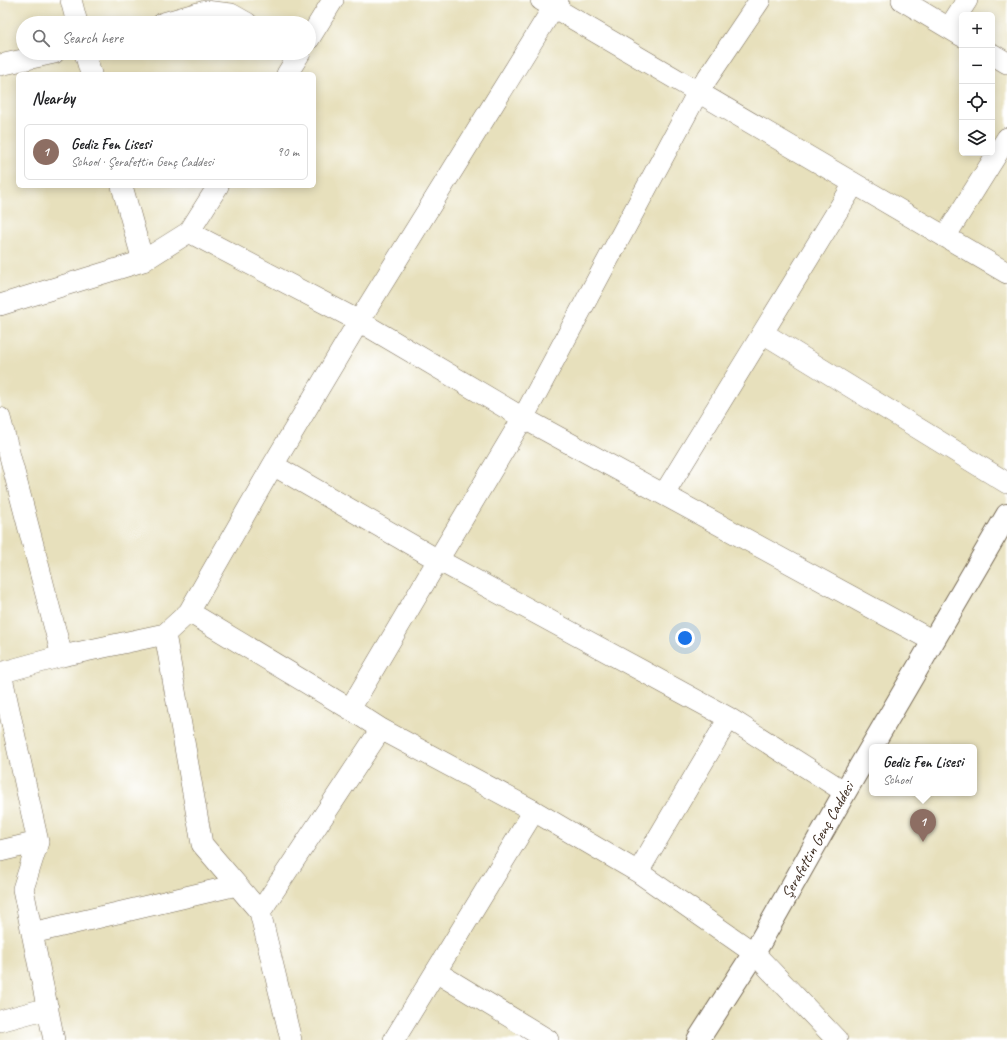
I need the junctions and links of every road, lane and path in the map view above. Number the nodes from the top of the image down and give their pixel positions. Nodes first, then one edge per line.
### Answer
1 (71, 0) edge
2 (333, 0) edge
3 (760, 0) edge
4 (902, 0) edge
5 (967, 0) edge
6 (551, 2) edge
7 (75, 16) edge
8 (186, 16) edge
9 (235, 16) edge
10 (316, 28) edge
11 (956, 32) edge
12 (995, 56) edge
13 (22, 60) edge
14 (88, 60) edge
15 (296, 60) edge
16 (1007, 63) edge
17 (0, 65) edge
18 (91, 72) edge
19 (288, 72) edge
20 (698, 92) junction
21 (1007, 138) edge
22 (854, 184) junction
23 (123, 188) edge
24 (217, 188) edge
25 (189, 232) junction
26 (945, 237) junction
27 (143, 261) junction
28 (1007, 273) edge
29 (0, 305) edge
30 (359, 321) junction
31 (763, 333) junction
32 (0, 418) edge
33 (524, 418) junction
34 (274, 465) junction
35 (1007, 483) edge
36 (664, 494) junction
37 (1007, 514) edge
38 (438, 560) junction
39 (189, 612) junction
40 (165, 634) junction
41 (933, 641) junction
42 (62, 656) junction
43 (1, 673) edge
44 (350, 709) junction
45 (729, 718) junction
46 (381, 729) junction
47 (873, 744) edge
48 (869, 751) edge
49 (845, 792) junction
50 (534, 811) junction
51 (38, 842) junction
52 (0, 851) edge
53 (638, 872) junction
54 (237, 885) junction
55 (260, 912) junction
56 (32, 933) junction
57 (754, 953) junction
58 (436, 972) junction
59 (48, 1008) junction
60 (0, 1021) edge
61 (54, 1040) edge
62 (291, 1040) edge
63 (394, 1040) edge
64 (548, 1040) edge
65 (698, 1040) edge
66 (837, 1040) edge

1 - 7 street
2 - 10 street
3 - 20 street
4 - 11 street
5 - 11 street
6 - 20 street
6 - 30 street
8 - 9 street
12 - 16 street
13 - 17 street
14 - 18 street
15 - 19 street
20 - 22 street
20 - 33 street
21 - 26 street
22 - 26 street
22 - 31 street
23 - 27 street
24 - 25 street
25 - 27 street
25 - 30 street
26 - 28 street
27 - 29 street
30 - 33 street
30 - 34 street
31 - 35 street
31 - 36 street
32 - 42 street
33 - 36 street
33 - 38 street
34 - 38 street
34 - 39 street
36 - 41 street
37 - 41 street, Şerafettin Genç Caddesi
38 - 44 street
38 - 45 street
39 - 40 street
39 - 44 street
40 - 42 street
40 - 54 street
41 - 47 street, Şerafettin Genç Caddesi
42 - 43 street
43 - 51 street
44 - 46 street
45 - 49 street
45 - 53 street
46 - 50 street
46 - 55 street
48 - 49 street, Şerafettin Genç Caddesi
49 - 57 street, Şerafettin Genç Caddesi
50 - 53 street
50 - 58 street
51 - 52 street
51 - 56 street
53 - 57 street
54 - 55 street
54 - 56 street
55 - 62 street
56 - 59 street
57 - 65 street, Şerafettin Genç Caddesi
57 - 66 street
58 - 63 street
58 - 64 street
59 - 60 street
59 - 61 street

